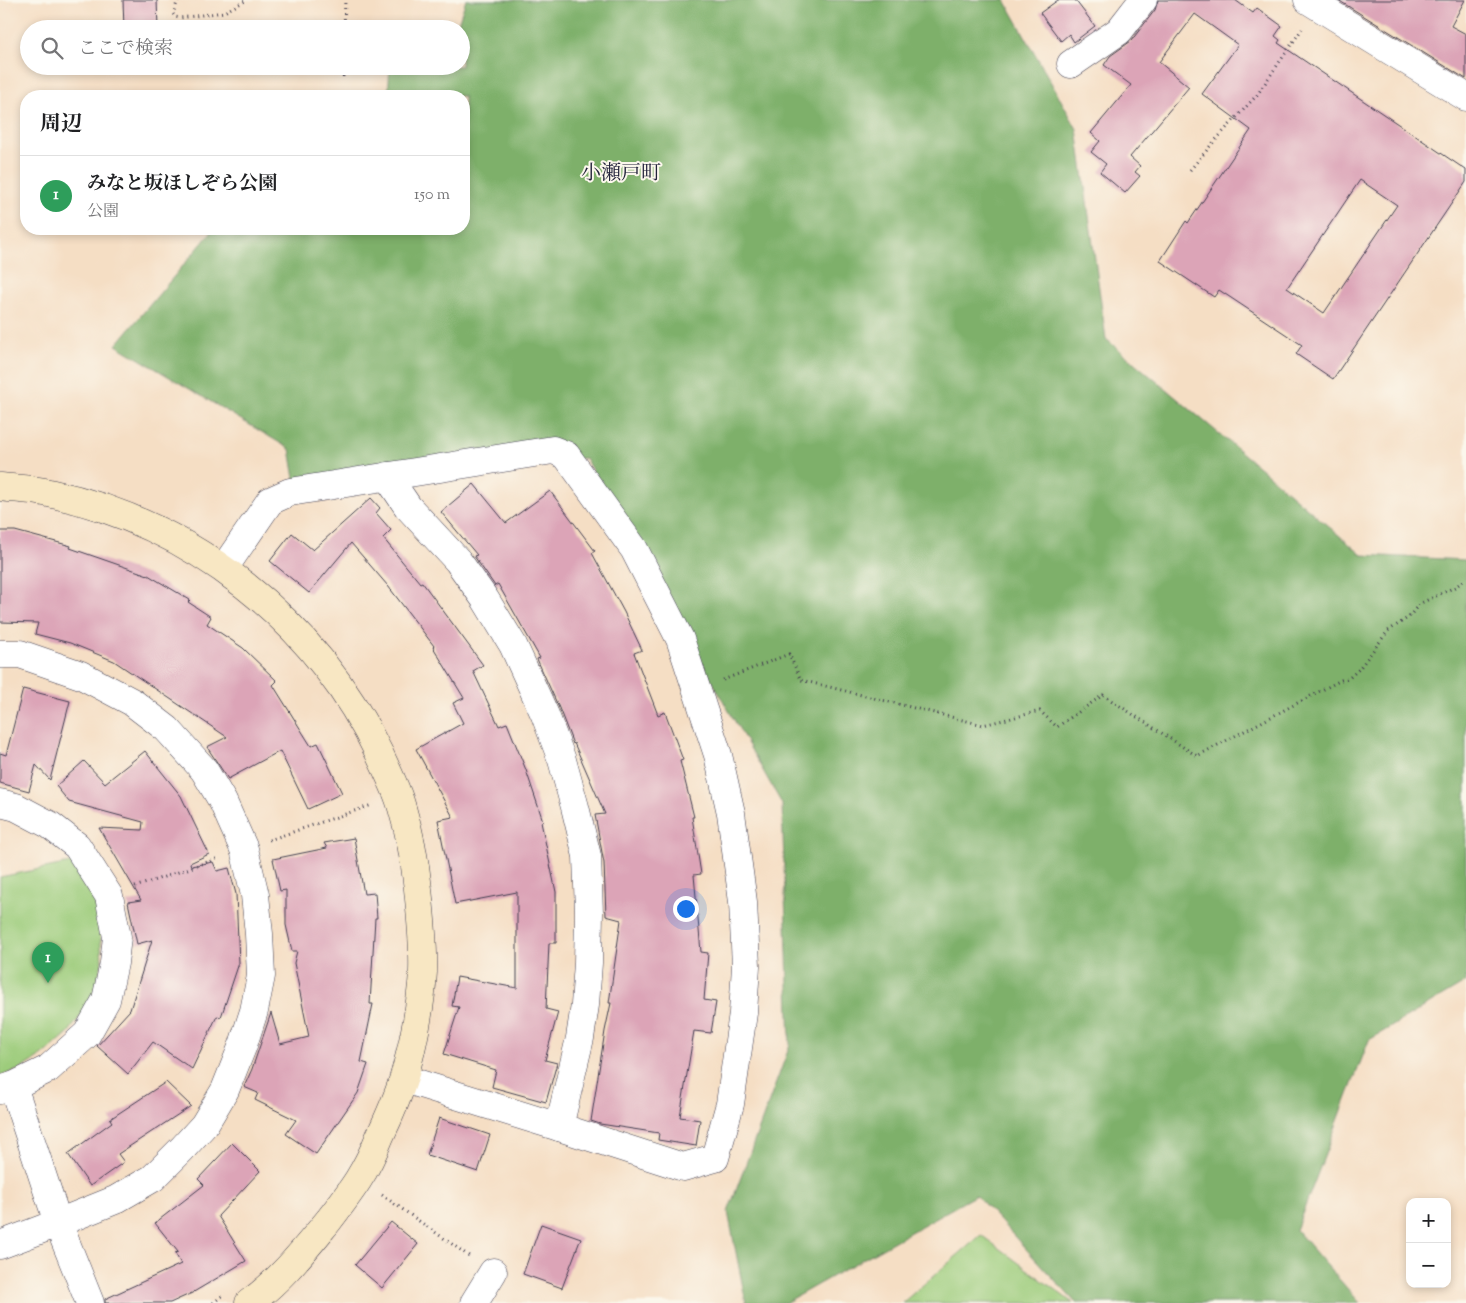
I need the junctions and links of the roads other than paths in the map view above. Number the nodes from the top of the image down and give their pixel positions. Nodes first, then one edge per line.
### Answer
1 (1143, 0) edge
2 (1313, 3) edge
3 (1071, 64) dead end
4 (1466, 97) edge
5 (387, 476) junction
6 (0, 487) edge
7 (224, 568) junction
8 (0, 654) edge
9 (0, 803) edge
10 (404, 1079) junction
11 (7, 1088) edge
12 (559, 1127) junction
13 (58, 1223) junction
14 (0, 1245) edge
15 (493, 1272) road end
16 (239, 1297) edge
17 (90, 1303) edge
18 (474, 1303) edge

1 - 3 street
2 - 4 street
5 - 7 street
5 - 12 street
5 - 12 street
6 - 7 street
7 - 10 street
8 - 13 street
9 - 11 street
10 - 12 street
10 - 16 street
11 - 13 street
13 - 14 street
13 - 17 street
15 - 18 street

